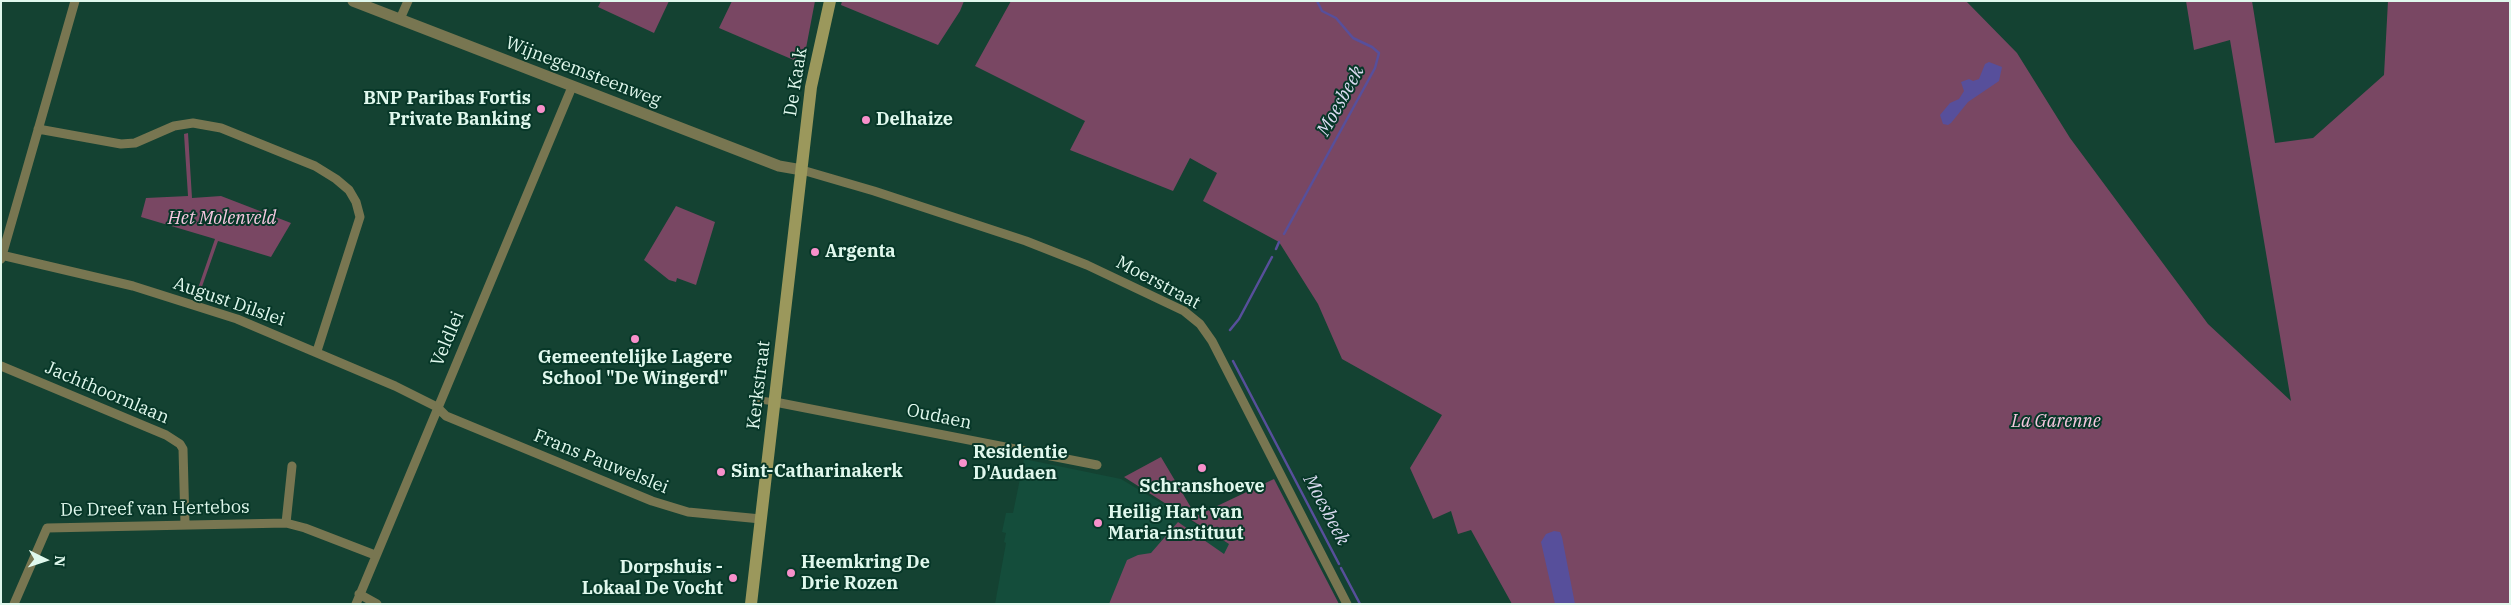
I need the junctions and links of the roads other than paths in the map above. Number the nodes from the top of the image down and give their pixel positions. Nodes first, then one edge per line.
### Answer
1 (75, 1) edge
2 (353, 1) edge
3 (408, 1) edge
4 (830, 1) edge
5 (400, 19) junction
6 (572, 87) junction
7 (38, 129) junction
8 (802, 170) junction
9 (2, 256) edge
10 (317, 352) junction
11 (1, 366) edge
12 (760, 400) dead end
13 (775, 402) junction
14 (437, 407) junction
15 (1096, 465) dead end
16 (292, 466) dead end
17 (761, 519) junction
18 (286, 523) junction
19 (185, 524) junction
20 (375, 555) junction
21 (360, 594) junction
22 (14, 604) edge
23 (356, 604) edge
24 (377, 604) edge
25 (751, 604) edge
26 (1347, 604) edge

1 - 7 street
2 - 5 street, Wijnegemsteenweg
3 - 5 street
4 - 8 main road, De Kaak
5 - 6 street, Wijnegemsteenweg
6 - 8 street, Wijnegemsteenweg
6 - 14 street, Veldlei
7 - 9 street
7 - 10 street
8 - 13 main road, Kerkstraat
8 - 26 street, Moerstraat
9 - 10 street, August Dilslei
10 - 14 street, August Dilslei
11 - 19 street, Jachthoornlaan
12 - 13 street
13 - 15 street, Oudaen
13 - 17 main road, Kerkstraat
14 - 17 street, Frans Pauwelslei
14 - 20 street, Veldlei
16 - 18 street
17 - 25 main road, Kerkstraat
18 - 19 street, De Dreef van Hertebos
18 - 20 street, De Dreef van Hertebos
19 - 22 street, De Dreef van Hertebos
20 - 21 street, Veldlei
21 - 23 street, Veldlei
21 - 24 street

